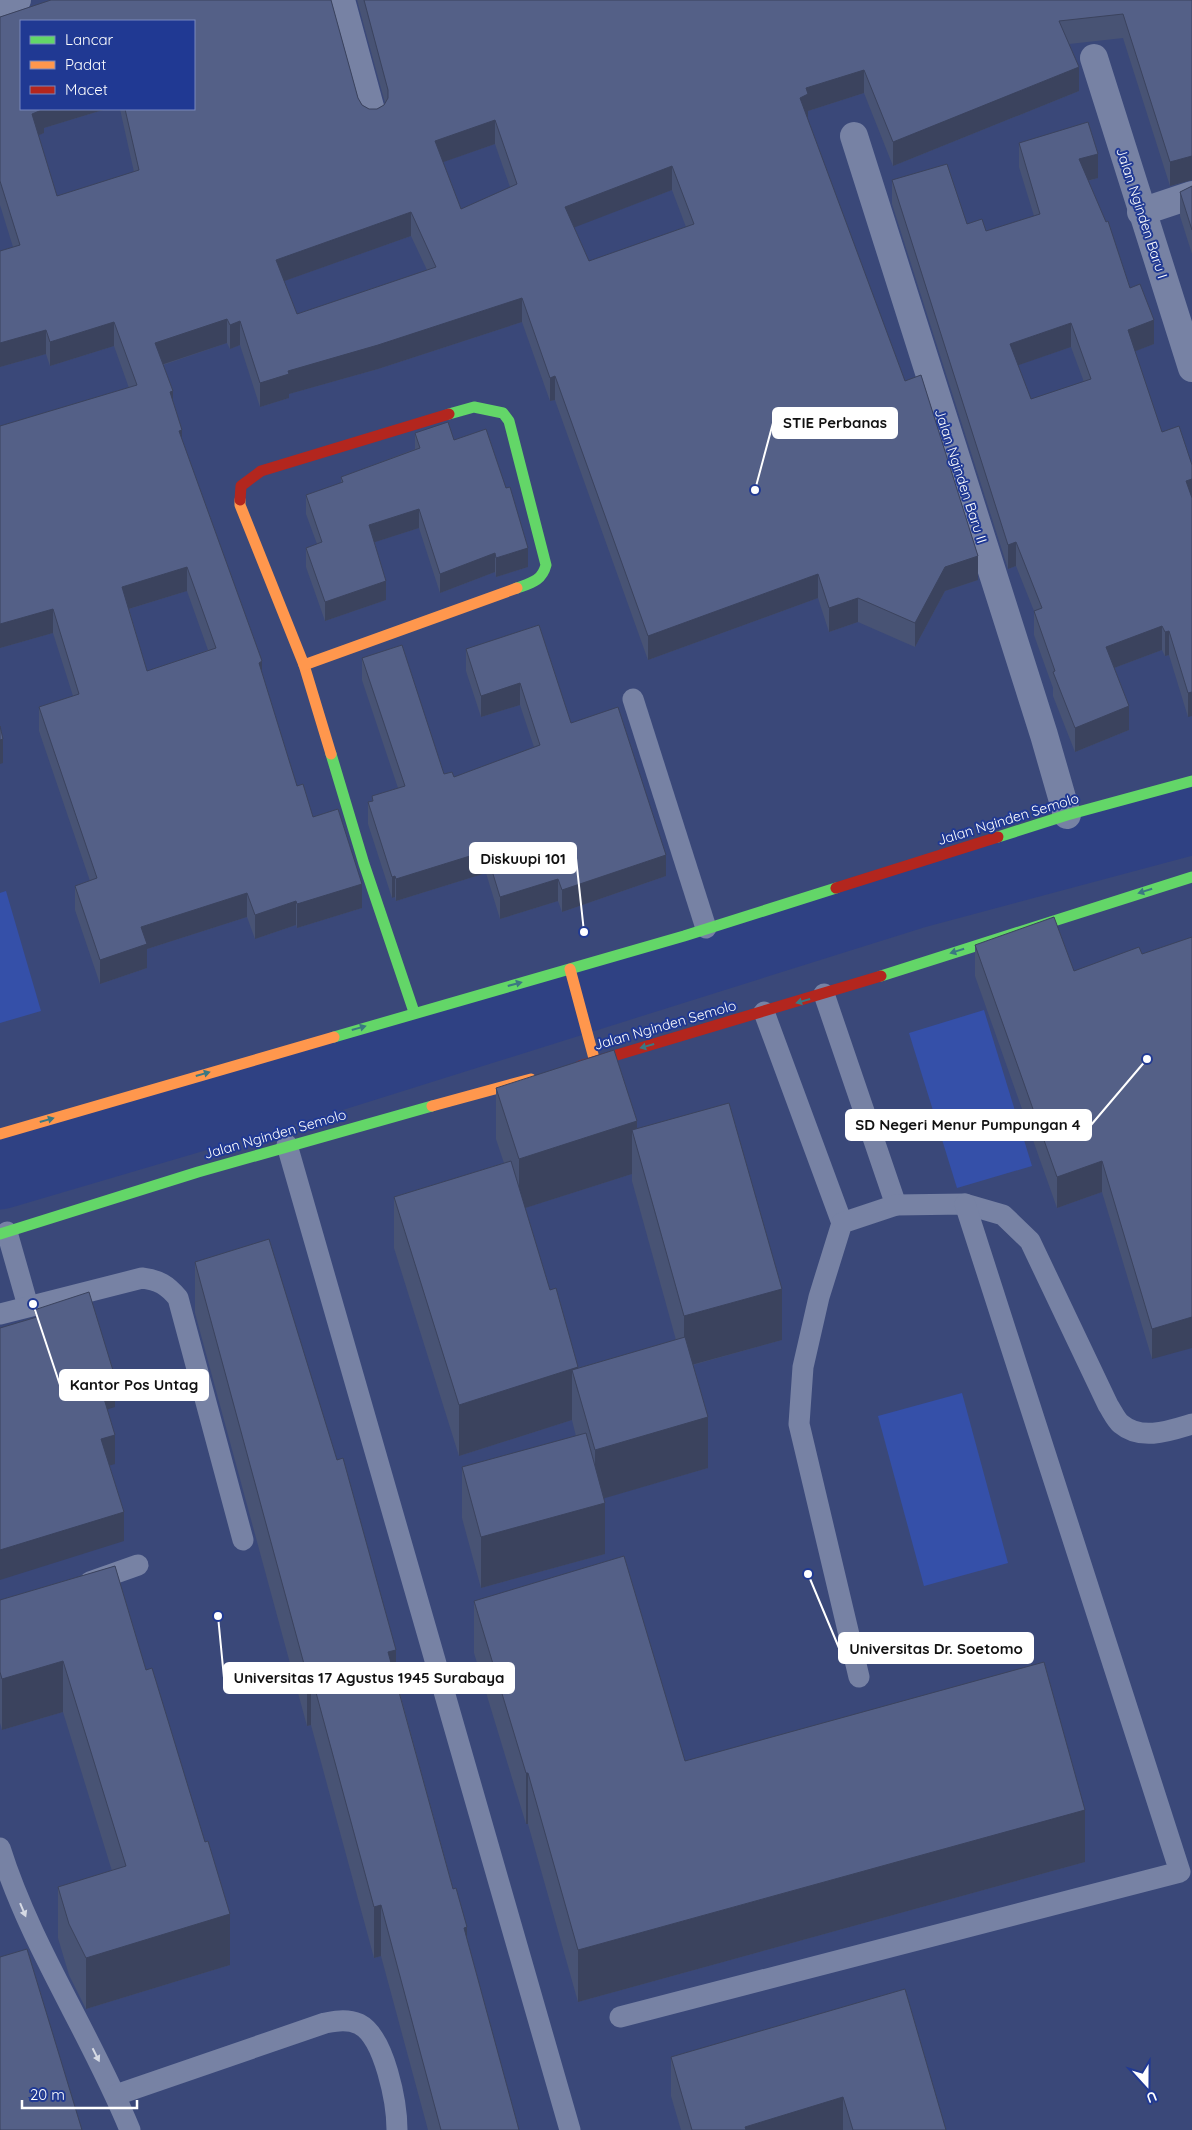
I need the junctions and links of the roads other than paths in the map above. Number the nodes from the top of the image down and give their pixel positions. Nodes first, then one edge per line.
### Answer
1 (17, 0) edge
2 (341, 0) edge
3 (0, 6) edge
4 (1094, 58) dead end
5 (372, 118) edge
6 (854, 136) dead end
7 (1192, 195) edge
8 (1141, 212) junction
9 (1192, 368) edge
10 (304, 665) junction
11 (633, 699) dead end
12 (1192, 781) edge
13 (1067, 815) junction
14 (1192, 877) edge
15 (706, 928) junction
16 (570, 969) junction
17 (824, 994) junction
18 (414, 1012) junction
19 (764, 1012) junction
20 (595, 1062) junction
21 (566, 1070) edge
22 (547, 1075) edge
23 (0, 1134) edge
24 (286, 1145) junction
25 (965, 1204) junction
26 (896, 1205) junction
27 (842, 1223) junction
28 (3, 1230) edge
29 (28, 1306) junction
30 (0, 1314) edge
31 (1192, 1424) edge
32 (243, 1540) dead end
33 (138, 1565) dead end
34 (74, 1587) edge
35 (859, 1676) dead end
36 (0, 1848) edge
37 (1186, 1871) edge
38 (5, 1884) edge
39 (620, 2017) dead end
40 (116, 2095) junction
41 (130, 2130) edge
42 (397, 2130) edge
43 (570, 2130) edge

1 - 3 street
2 - 5 street
4 - 8 street, Jalan Nginden Baru I
6 - 13 street, Jalan Nginden Baru II
7 - 8 street
8 - 9 street, Jalan Nginden Baru I
10 - 10 main road
10 - 18 main road
11 - 15 lane
12 - 13 main road, Jalan Nginden Semolo
13 - 15 main road, Jalan Nginden Semolo
14 -> 17 main road, Jalan Nginden Semolo
15 - 16 main road, Jalan Nginden Semolo
18 -> 16 main road, Jalan Nginden Semolo
16 - 20 main road
17 -> 19 main road, Jalan Nginden Semolo
17 - 26 lane
23 -> 18 main road, Jalan Nginden Semolo
19 -> 20 main road, Jalan Nginden Semolo
19 - 27 lane
20 - 21 main road, Jalan Nginden Semolo
22 - 24 main road, Jalan Nginden Semolo
24 - 28 main road, Jalan Nginden Semolo
24 - 43 lane
25 - 26 lane
25 - 31 lane
25 - 37 lane
26 - 27 lane
27 - 35 lane
28 - 29 lane
29 - 30 lane
29 - 32 lane
33 - 34 lane
36 - 38 lane
37 - 39 lane
38 -> 40 lane
40 - 41 lane
40 - 42 lane

